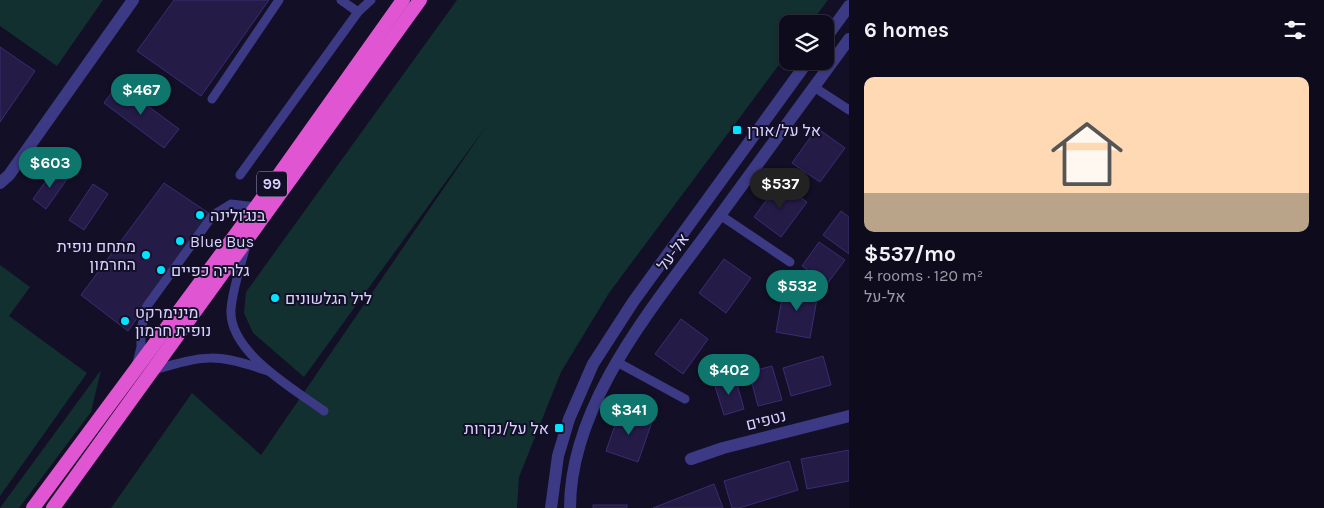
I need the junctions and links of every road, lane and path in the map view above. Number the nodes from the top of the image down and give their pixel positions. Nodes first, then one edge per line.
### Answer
1 (133, 0) edge
2 (279, 0) edge
3 (341, 0) edge
4 (371, 0) edge
5 (403, 0) edge
6 (420, 0) edge
7 (849, 6) edge
8 (358, 12) junction
9 (834, 27) edge
10 (849, 38) edge
11 (801, 70) edge
12 (814, 87) junction
13 (212, 99) dead end
14 (849, 110) edge
15 (240, 175) dead end
16 (0, 183) edge
17 (256, 207) junction
18 (720, 215) junction
19 (247, 242) junction
20 (790, 262) dead end
21 (617, 362) junction
22 (137, 365) junction
23 (154, 370) junction
24 (273, 373) junction
25 (685, 399) dead end
26 (324, 410) dead end
27 (849, 416) edge
28 (691, 460) dead end
29 (33, 508) edge
30 (53, 508) edge
31 (551, 508) edge
32 (570, 508) edge

1 - 16 street
2 - 13 lane
3 - 8 lane
4 - 8 lane
5 - 17 highway, 99
6 - 19 highway, 99
7 - 9 street
8 - 15 lane
10 - 12 street, אל-על
11 - 31 street, אל-על
12 - 14 lane
12 - 18 street, אל-על
17 - 22 highway, 99
17 - 22 lane
18 - 20 lane
18 - 21 street, אל-על
19 - 23 highway, 99
19 - 24 lane
21 - 25 lane
21 - 32 street, אל-על
22 - 29 highway, 99
23 - 24 lane
23 - 30 highway, 99
24 - 26 lane
27 - 28 street, נטפים

